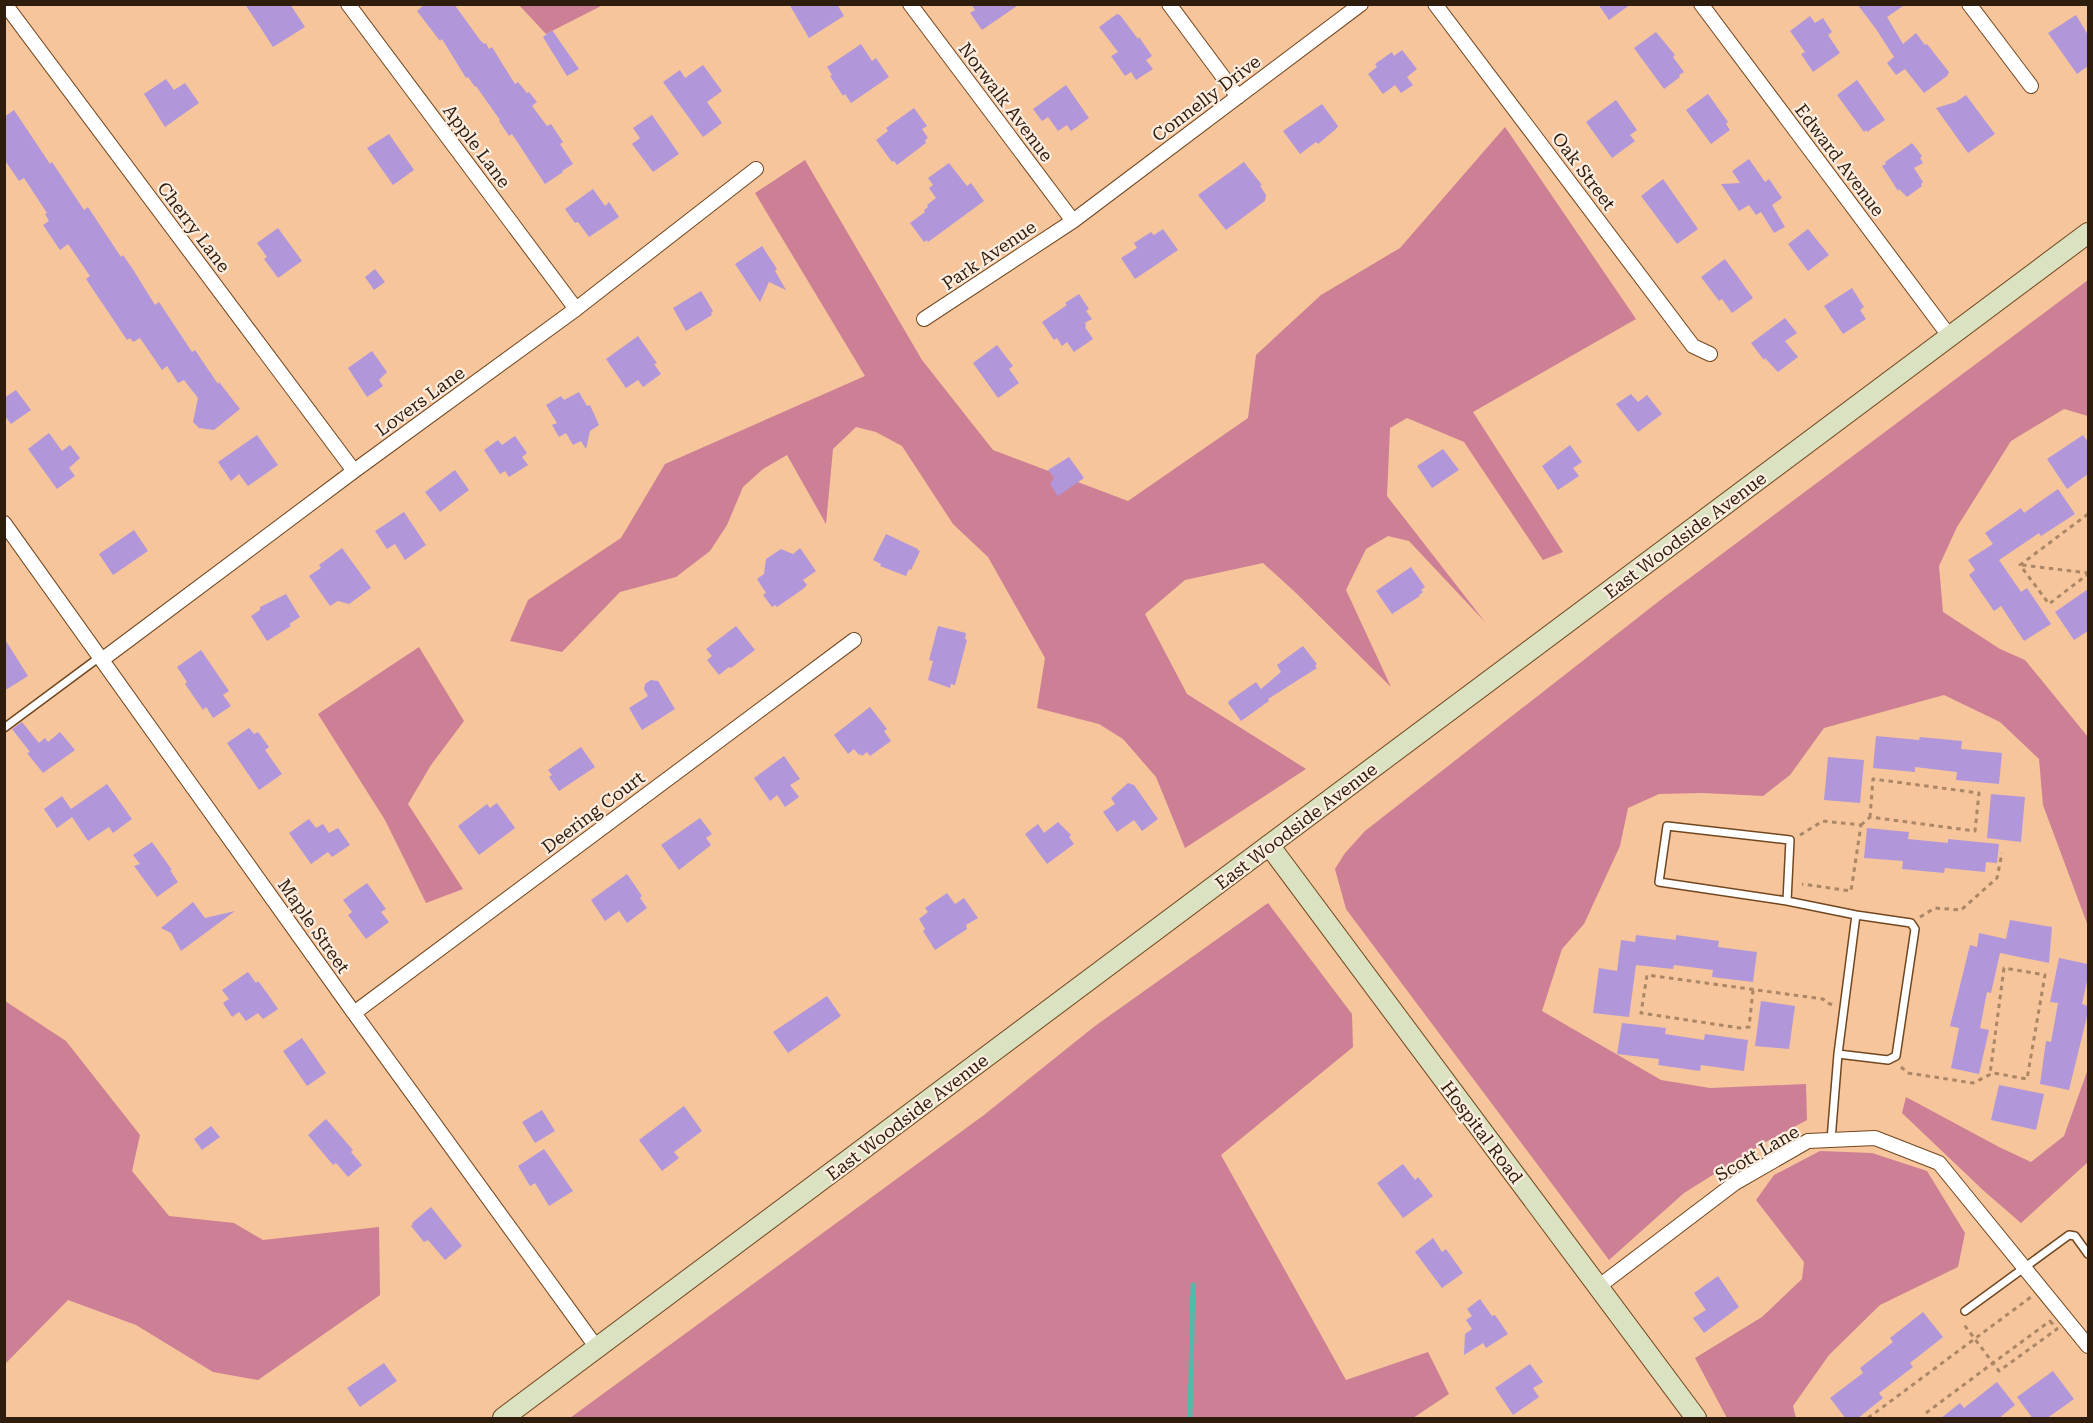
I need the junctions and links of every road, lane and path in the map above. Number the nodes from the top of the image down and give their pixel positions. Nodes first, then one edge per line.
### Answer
1 (5, 4) edge
2 (348, 4) edge
3 (910, 4) edge
4 (1169, 4) edge
5 (1361, 4) edge
6 (1434, 4) edge
7 (1701, 4) edge
8 (1969, 4) edge
9 (2031, 86) dead end
10 (1238, 97) junction
11 (756, 169) dead end
12 (1073, 221) junction
13 (2088, 233) edge
14 (576, 309) junction
15 (924, 319) dead end
16 (1950, 337) junction
17 (1710, 354) dead end
18 (354, 471) junction
19 (2088, 514) edge
20 (4, 523) edge
21 (2020, 565) junction
22 (2088, 574) edge
23 (854, 640) dead end
24 (102, 657) junction
25 (4, 728) edge
26 (1870, 817) junction
27 (1861, 825) junction
28 (1790, 840) junction
29 (1269, 845) junction
30 (2002, 853) dead end
31 (1802, 884) dead end
32 (1787, 901) junction
33 (1857, 915) junction
34 (1911, 923) junction
35 (1753, 990) junction
36 (1845, 1007) junction
37 (354, 1013) junction
38 (1838, 1054) junction
39 (1893, 1059) junction
40 (1990, 1074) junction
41 (1831, 1140) junction
42 (2088, 1254) edge
43 (2025, 1268) junction
44 (1598, 1287) junction
45 (2042, 1289) junction
46 (1965, 1311) dead end
47 (1960, 1320) dead end
48 (1975, 1339) junction
49 (2088, 1346) edge
50 (597, 1348) junction
51 (1993, 1363) junction
52 (1926, 1413) dead end
53 (503, 1419) edge
54 (1696, 1419) edge
55 (1868, 1419) edge

1 - 18 street, Cherry Lane
2 - 14 street, Apple Lane
3 - 12 street, Norwalk Avenue
4 - 10 street
5 - 10 street, Connelly Drive
6 - 17 street, Oak Street
7 - 16 street, Edward Avenue
8 - 9 street
10 - 12 street, Connelly Drive
11 - 14 street, Lovers Lane
12 - 15 street, Park Avenue
13 - 16 main road, East Woodside Avenue
14 - 18 street, Lovers Lane
16 - 29 main road, East Woodside Avenue
18 - 24 street, Lovers Lane
19 - 21 path
20 - 24 street, Maple Street
21 - 22 path
21 - 22 path
23 - 37 street, Deering Court
24 - 25 lane
24 - 37 street, Maple Street
26 - 26 path
26 - 27 path
27 - 28 path
27 - 31 path
28 - 32 lane
28 - 32 lane
29 - 44 main road, Hospital Road
29 - 50 main road, East Woodside Avenue
30 - 34 path
32 - 33 lane
33 - 34 lane
33 - 36 lane
34 - 39 lane
35 - 35 path
35 - 36 path
36 - 38 lane
37 - 50 street, Maple Street
38 - 39 lane
38 - 41 lane
39 - 40 path
40 - 40 path
41 - 43 street, Scott Lane
41 - 44 street, Scott Lane
42 - 43 lane
43 - 45 street, Scott Lane
43 - 46 lane
44 - 54 main road, Hospital Road
45 - 48 path
45 - 49 street, Scott Lane
47 - 48 path
48 - 51 path
48 - 55 path
50 - 53 main road, East Woodside Avenue
51 - 51 path
51 - 52 path

